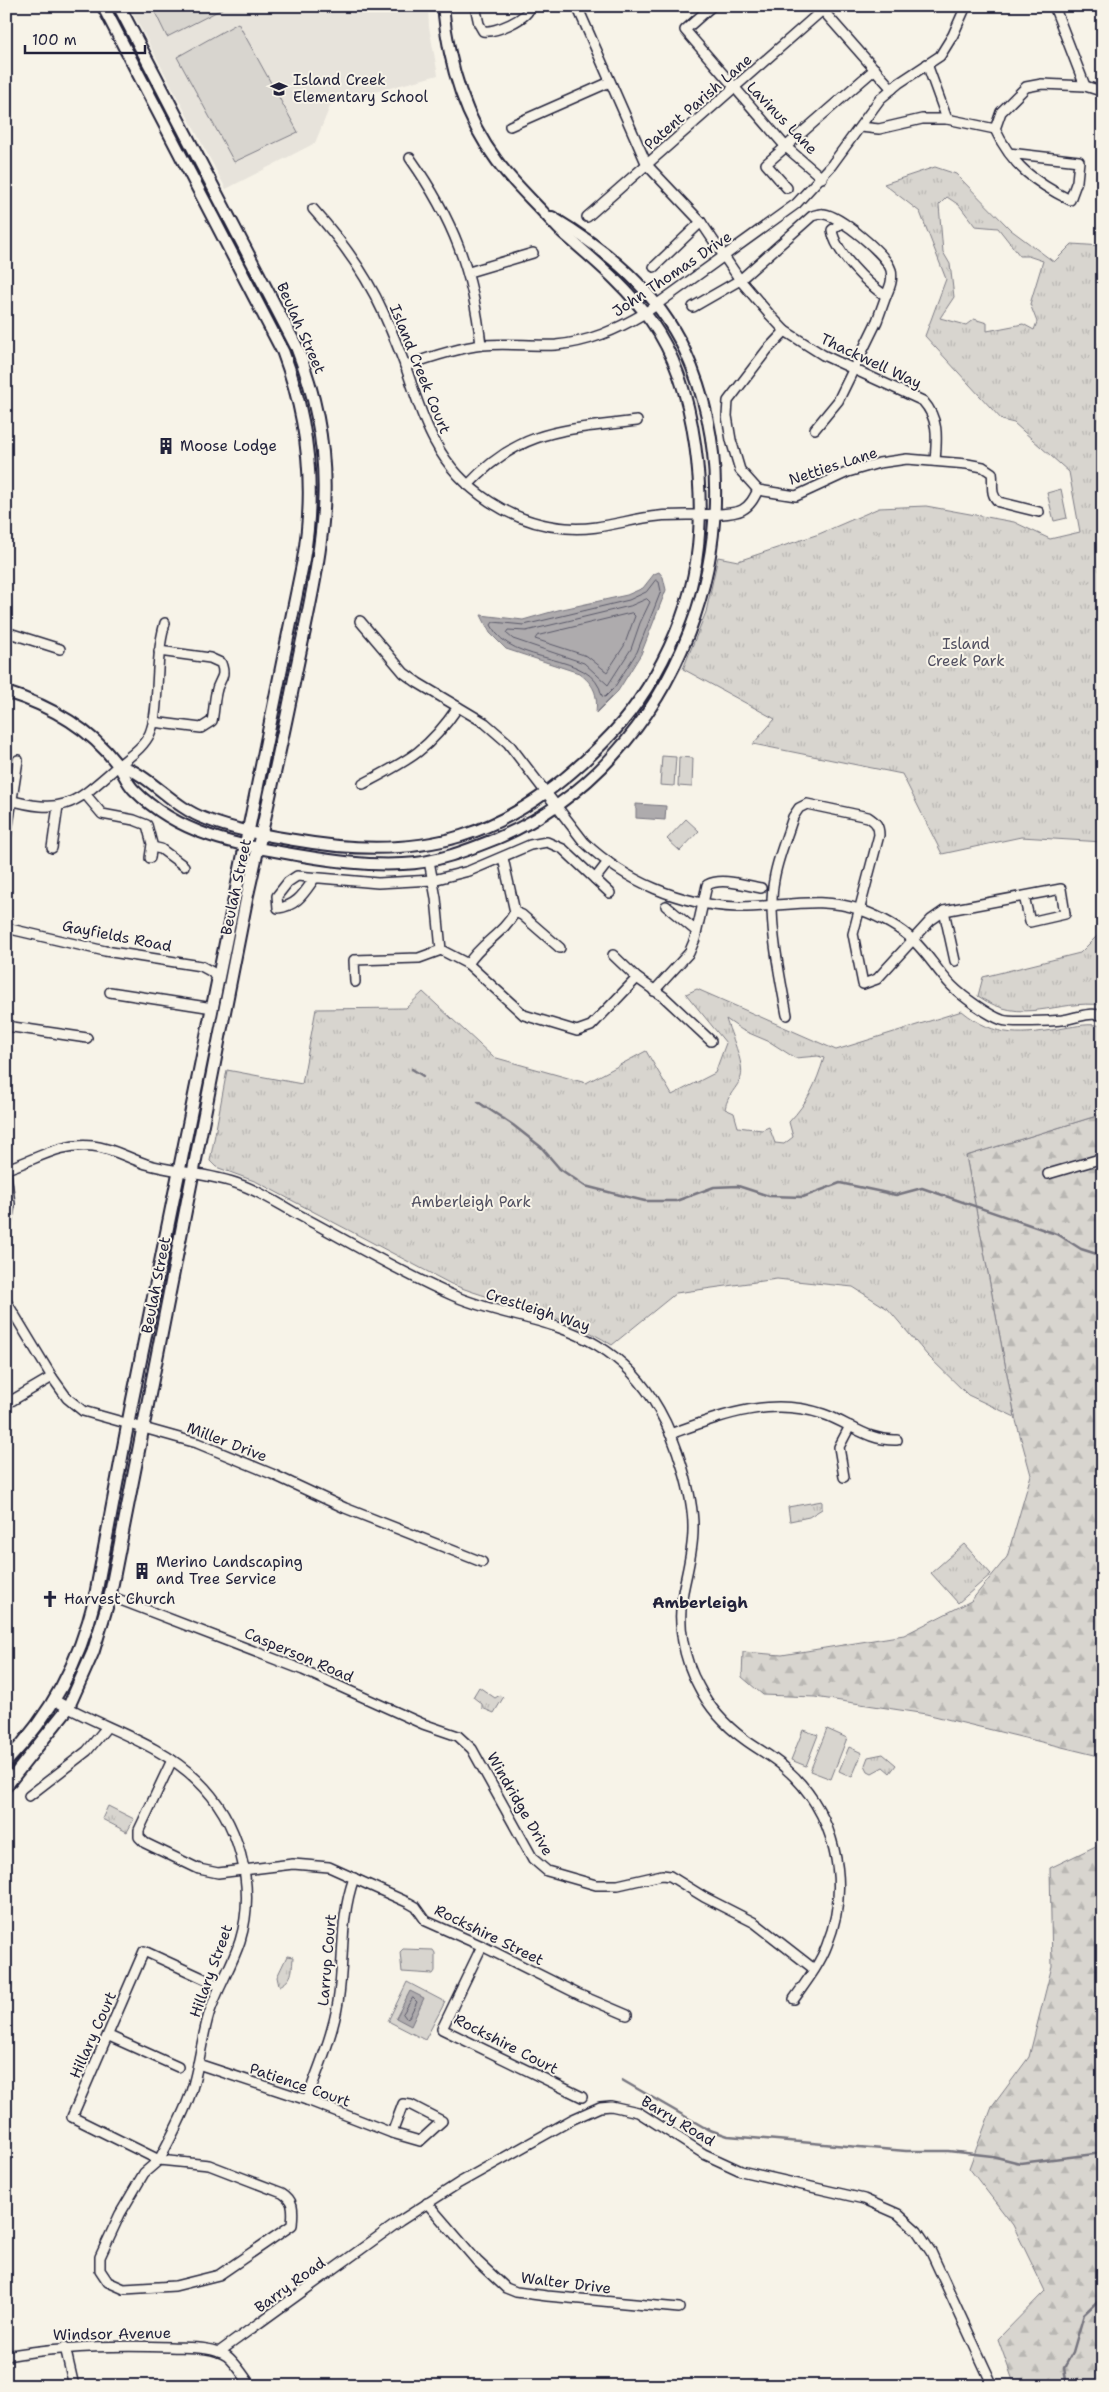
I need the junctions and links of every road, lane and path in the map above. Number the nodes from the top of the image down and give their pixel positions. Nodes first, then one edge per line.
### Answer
1 (103, 6) edge
2 (119, 6) edge
3 (443, 6) edge
4 (475, 6) edge
5 (530, 6) edge
6 (577, 6) edge
7 (712, 6) edge
8 (966, 6) edge
9 (1054, 6) edge
10 (823, 8) edge
11 (144, 51) junction
12 (130, 58) junction
13 (927, 64) junction
14 (874, 69) junction
15 (610, 82) junction
16 (1085, 86) junction
17 (1102, 87) edge
18 (734, 88) junction
19 (892, 88) junction
20 (1103, 101) edge
21 (947, 119) junction
22 (510, 126) dead end
23 (860, 127) junction
24 (995, 129) junction
25 (786, 147) junction
26 (1009, 153) junction
27 (410, 158) dead end
28 (647, 165) junction
29 (822, 178) junction
30 (787, 188) dead end
31 (313, 209) dead end
32 (542, 211) junction
33 (587, 218) dead end
34 (700, 222) junction
35 (841, 223) junction
36 (533, 253) dead end
37 (724, 256) junction
38 (654, 267) dead end
39 (469, 272) junction
40 (740, 280) junction
41 (886, 296) junction
42 (657, 304) junction
43 (693, 307) dead end
44 (645, 313) junction
45 (785, 331) junction
46 (481, 345) junction
47 (406, 366) junction
48 (855, 370) junction
49 (637, 421) dead end
50 (815, 429) dead end
51 (935, 461) junction
52 (468, 485) junction
53 (758, 490) junction
54 (1039, 512) dead end
55 (699, 514) junction
56 (713, 514) junction
57 (360, 621) dead end
58 (164, 623) dead end
59 (6, 632) edge
60 (60, 649) dead end
61 (160, 651) junction
62 (6, 692) edge
63 (458, 707) junction
64 (153, 722) junction
65 (18, 760) dead end
66 (119, 765) junction
67 (363, 784) dead end
68 (86, 794) junction
69 (547, 794) junction
70 (9, 800) edge
71 (58, 806) junction
72 (557, 806) junction
73 (248, 831) junction
74 (263, 834) junction
75 (6, 838) edge
76 (245, 846) junction
77 (152, 847) junction
78 (52, 848) dead end
79 (259, 848) junction
80 (150, 858) dead end
81 (503, 858) junction
82 (429, 861) junction
83 (608, 862) junction
84 (184, 866) dead end
85 (314, 879) dead end
86 (595, 879) junction
87 (433, 880) junction
88 (761, 888) dead end
89 (610, 893) dead end
90 (1024, 896) junction
91 (703, 904) junction
92 (772, 904) junction
93 (666, 906) dead end
94 (860, 909) junction
95 (944, 911) junction
96 (515, 912) junction
97 (6, 928) edge
98 (696, 931) junction
99 (913, 940) junction
100 (560, 948) dead end
101 (441, 950) junction
102 (613, 955) dead end
103 (955, 960) dead end
104 (468, 964) junction
105 (636, 978) junction
106 (218, 981) junction
107 (354, 982) dead end
108 (654, 991) junction
109 (110, 992) dead end
110 (213, 1008) junction
111 (787, 1015) dead end
112 (1103, 1016) edge
113 (6, 1026) edge
114 (87, 1038) dead end
115 (711, 1041) dead end
116 (1103, 1158) edge
117 (6, 1169) edge
118 (180, 1170) junction
119 (194, 1172) junction
120 (6, 1173) edge
121 (1048, 1174) dead end
122 (6, 1230) edge
123 (6, 1301) edge
124 (52, 1377) junction
125 (6, 1404) edge
126 (128, 1424) junction
127 (850, 1426) junction
128 (142, 1428) junction
129 (670, 1434) junction
130 (897, 1440) dead end
131 (844, 1477) dead end
132 (482, 1562) dead end
133 (110, 1596) junction
134 (56, 1701) junction
135 (68, 1708) junction
136 (107, 1727) junction
137 (472, 1749) joint
138 (172, 1760) junction
139 (6, 1762) edge
140 (6, 1786) edge
141 (30, 1796) dead end
142 (244, 1871) junction
143 (354, 1878) junction
144 (482, 1946) junction
145 (814, 1969) junction
146 (220, 1986) junction
147 (794, 1999) dead end
148 (627, 2015) dead end
149 (109, 2036) junction
150 (198, 2064) junction
151 (178, 2067) dead end
152 (582, 2097) dead end
153 (306, 2100) junction
154 (392, 2133) junction
155 (159, 2160) junction
156 (427, 2203) junction
157 (6, 2209) edge
158 (6, 2215) edge
159 (679, 2308) dead end
160 (65, 2347) junction
161 (219, 2352) junction
162 (6, 2356) edge
163 (74, 2386) edge
164 (251, 2386) edge
165 (993, 2386) edge

1 - 12 main road, Beulah Street
2 - 11 main road, Beulah Street
3 - 32 street
4 - 5 street
6 - 15 street, Thackwell Way
7 - 18 street, Lavinus Lane
8 - 13 street, John Thomas Drive
9 - 16 street
10 - 14 street
10 - 18 street, Patent Parish Lane
11 - 12 main road
11 - 74 main road, Beulah Street
12 - 73 main road, Beulah Street
13 - 19 street, John Thomas Drive
13 - 21 street
14 - 19 street
14 - 25 street
15 - 22 street
15 - 28 street, Thackwell Way
16 - 17 street
16 - 24 street
17 - 20 street
18 - 25 street, Lavinus Lane
18 - 28 street, Patent Parish Lane
19 - 23 street, John Thomas Drive
21 - 23 street
21 - 24 street
23 - 29 street, John Thomas Drive
24 - 26 street
25 - 29 street, Lavinus Lane
25 - 30 street
26 - 26 street
27 - 39 street
28 - 33 street, Patent Parish Lane
28 - 34 street, Thackwell Way
29 - 37 street, John Thomas Drive
31 - 47 street, Island Creek Court
32 - 42 street
32 - 44 street
34 - 37 street, Thackwell Way
34 - 38 street
35 - 40 street
35 - 41 street
35 - 41 street
36 - 39 street
37 - 40 street, Thackwell Way
37 - 42 street, John Thomas Drive
39 - 46 street
40 - 43 street
40 - 45 street, Thackwell Way
41 - 48 street
42 - 44 street, John Thomas Drive
42 - 56 street
44 - 46 street, John Thomas Drive
44 - 55 street
45 - 48 street, Thackwell Way
45 - 53 street
46 - 47 street, John Thomas Drive
47 - 52 street, Island Creek Court
48 - 50 street
48 - 51 street, Thackwell Way
49 - 52 street
51 - 53 street, Netties Lane
51 - 54 street, Netties Lane
52 - 55 street, Island Creek Court
53 - 56 street
55 - 56 street, Island Creek Court
55 - 69 street
56 - 72 street
57 - 63 street
58 - 61 street
59 - 60 street
61 - 64 street
61 - 64 street
62 - 66 street
63 - 67 street
63 - 69 street
64 - 66 street
65 - 70 street
66 - 68 street
66 - 73 street
66 - 76 street
68 - 71 street
68 - 77 street
69 - 72 street
69 - 74 street
70 - 71 street
70 - 75 street
71 - 78 street
72 - 82 street
72 - 83 street
73 - 74 street
73 - 76 main road, Beulah Street
74 - 79 main road, Beulah Street
76 - 79 street
76 - 106 main road, Beulah Street
77 - 80 street
77 - 84 street
79 - 82 street
79 - 119 main road, Beulah Street
81 - 86 street
81 - 87 street
81 - 96 street
82 - 87 street
83 - 86 street
83 - 91 street
85 - 87 street
86 - 89 street
87 - 101 street
88 - 91 street
90 - 90 street
90 - 95 street
91 - 92 street
91 - 98 street
92 - 94 street
92 - 94 street
92 - 111 street
93 - 98 street
94 - 99 street
94 - 99 street
95 - 99 street
95 - 103 street
96 - 100 street
96 - 104 street
97 - 106 street, Gayfields Road
98 - 108 street
99 - 112 street
101 - 104 street
101 - 107 street
102 - 105 street
104 - 105 street
105 - 108 street
106 - 110 main road, Beulah Street
108 - 115 street
109 - 110 street
110 - 118 main road, Beulah Street
113 - 114 street
116 - 121 street
117 - 118 street, Crestleigh Way
118 - 119 street, Crestleigh Way
118 - 126 main road, Beulah Street
119 - 128 main road, Beulah Street
119 - 129 street, Crestleigh Way
120 - 122 street
123 - 124 street, Miller Drive
124 - 125 street
124 - 126 street, Miller Drive
126 - 128 street, Miller Drive
126 - 134 main road, Beulah Street
127 - 129 street
127 - 130 street
127 - 131 street
128 - 132 street, Miller Drive
128 - 133 main road, Beulah Street
129 - 145 street, Crestleigh Way
133 - 135 main road, Beulah Street
133 - 137 street, Casperson Road
134 - 135 street, Hillary Street
134 - 139 main road, Beulah Street
135 - 136 street, Hillary Street
135 - 140 main road, Beulah Street
136 - 138 street, Hillary Street
136 - 141 street
137 - 145 street, Windridge Drive
138 - 142 street, Hillary Street
138 - 142 street, Rockshire Street
142 - 143 street, Rockshire Street
142 - 146 street, Hillary Street
143 - 144 street, Rockshire Street
143 - 153 street, Larrup Court
144 - 148 street, Rockshire Street
144 - 152 street, Rockshire Court
145 - 147 street, Crestleigh Way
146 - 149 street, Hillary Court
146 - 150 street, Hillary Street
149 - 151 street
149 - 155 street, Hillary Court
150 - 153 street, Patience Court
150 - 155 street, Hillary Street
153 - 154 street, Patience Court
154 - 154 street, Patience Court
155 - 155 street, Hillary Street
156 - 159 street, Walter Drive
156 - 161 street, Barry Road
156 - 165 street, Barry Road
157 - 158 street
160 - 161 street, Windsor Avenue
160 - 162 street, Windsor Avenue
160 - 163 street
161 - 164 street

